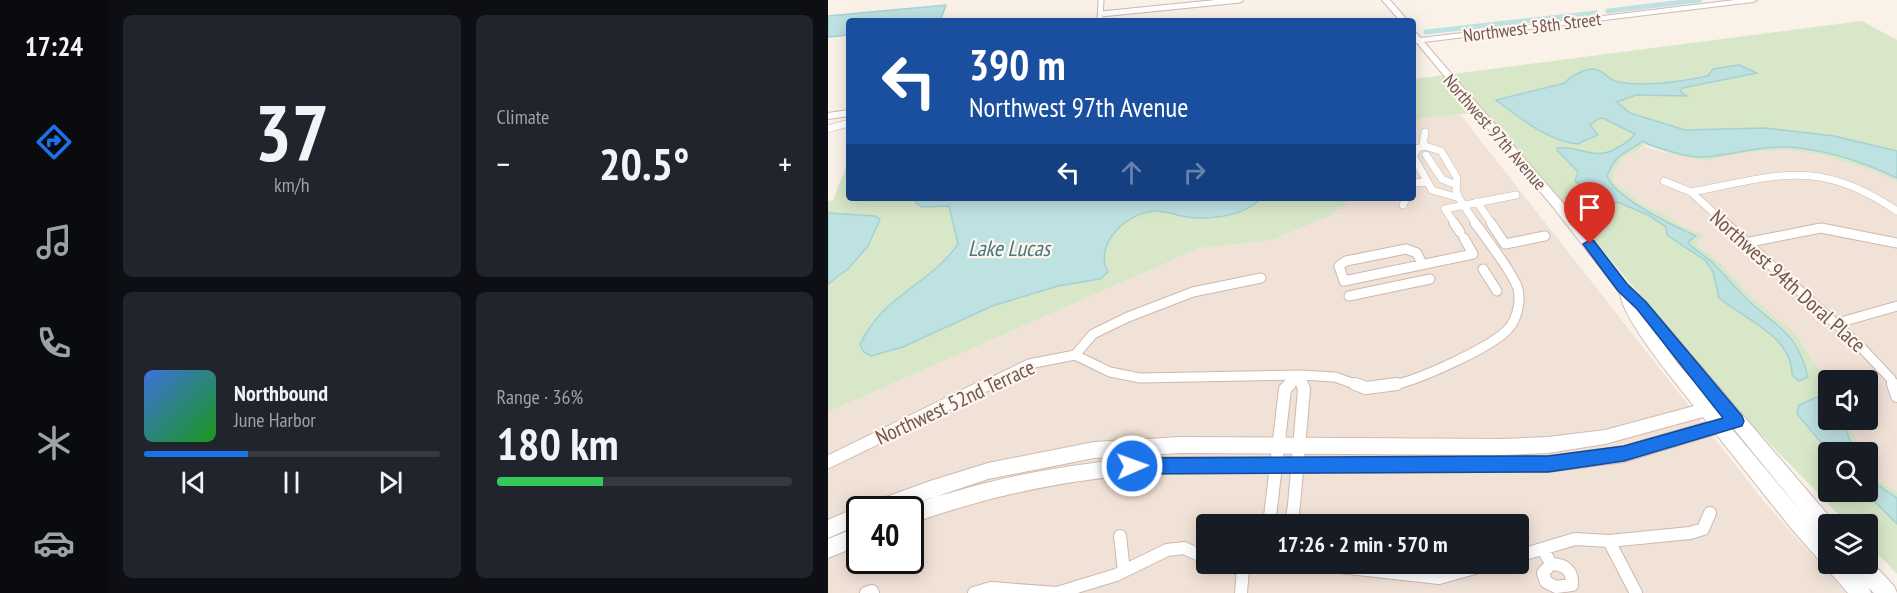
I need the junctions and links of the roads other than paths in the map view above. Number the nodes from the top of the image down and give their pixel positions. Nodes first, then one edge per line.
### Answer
1 (1101, 0) edge
2 (1240, 0) edge
3 (1386, 0) edge
4 (1753, 0) edge
5 (1101, 14) junction
6 (1100, 18) edge
7 (1401, 18) edge
8 (1416, 39) edge
9 (1416, 41) edge
10 (846, 107) edge
11 (828, 109) edge
12 (846, 113) edge
13 (828, 116) edge
14 (846, 124) edge
15 (828, 129) edge
16 (1425, 132) dead end
17 (1425, 150) junction
18 (1416, 151) edge
19 (1416, 162) edge
20 (1664, 181) dead end
21 (1427, 182) junction
22 (1416, 183) edge
23 (1456, 185) junction
24 (1690, 192) junction
25 (1516, 195) dead end
26 (1462, 201) junction
27 (1477, 202) junction
28 (1897, 211) edge
29 (1545, 236) dead end
30 (1745, 243) junction
31 (1897, 243) edge
32 (1494, 250) junction
33 (1473, 254) junction
34 (1422, 264) junction
35 (1483, 269) dead end
36 (1261, 278) dead end
37 (1430, 279) dead end
38 (1497, 291) dead end
39 (1349, 296) dead end
40 (1897, 306) edge
41 (1834, 324) junction
42 (1075, 355) junction
43 (1299, 375) junction
44 (1896, 391) edge
45 (1714, 407) junction
46 (1728, 424) junction
47 (1591, 439) junction
48 (1278, 446) junction
49 (1299, 446) junction
50 (1055, 456) junction
51 (1600, 458) junction
52 (828, 462) edge
53 (1276, 465) junction
54 (1298, 465) junction
55 (1053, 475) junction
56 (914, 496) edge
57 (924, 510) edge
58 (1710, 513) dead end
59 (1270, 514) edge
60 (1292, 514) edge
61 (1818, 519) edge
62 (846, 521) edge
63 (828, 529) edge
64 (1120, 536) dead end
65 (846, 541) edge
66 (1609, 541) junction
67 (1818, 544) edge
68 (828, 549) edge
69 (1543, 549) junction
70 (1196, 553) edge
71 (1529, 553) edge
72 (1551, 564) dead end
73 (1125, 571) junction
74 (1245, 574) edge
75 (1403, 574) edge
76 (1453, 574) edge
77 (1844, 574) edge
78 (1869, 574) edge
79 (866, 593) edge
80 (873, 593) edge
81 (974, 593) edge
82 (1241, 593) edge
83 (1636, 593) edge
84 (1861, 593) edge
85 (1887, 593) edge

1 - 5 street
2 - 5 street
3 - 7 street
4 - 8 street, Northwest 58th Street
5 - 6 street
9 - 45 street, Northwest 97th Avenue
10 - 11 street
12 - 13 street
14 - 15 street
16 - 17 street
17 - 18 street
17 - 23 street
17 - 23 street
19 - 21 street
20 - 24 street, Northwest 94th Doral Place
21 - 22 street
21 - 26 street
23 - 26 street
24 - 28 street
24 - 30 street, Northwest 94th Doral Place
25 - 27 street
26 - 27 street
26 - 32 street
26 - 33 street
27 - 29 street
30 - 31 street
30 - 41 street, Northwest 94th Doral Place
32 - 33 street
32 - 43 street
33 - 34 street
34 - 34 street
35 - 38 street
36 - 42 street
37 - 39 street
40 - 41 street
41 - 44 street, Northwest 94th Doral Place
42 - 43 street
42 - 52 street, Northwest 52nd Terrace
43 - 48 street
43 - 49 street
45 - 46 street, Northwest 97th Avenue
45 - 47 street
46 - 51 street
46 - 61 street, Northwest 97th Avenue
46 - 67 street, Northwest 97th Avenue
47 - 49 street
47 - 51 street
48 - 49 street
48 - 50 street
48 - 53 street
49 - 54 street
50 - 55 street
50 - 56 street
51 - 54 street
53 - 54 street
53 - 55 street
53 - 59 street
54 - 60 street
55 - 57 street
58 - 66 street
62 - 63 street
64 - 73 street
65 - 68 street
66 - 69 street
66 - 83 street
69 - 71 street
69 - 72 street
70 - 73 street
73 - 81 street
74 - 82 street
75 - 76 street
77 - 84 street
78 - 85 street
79 - 80 street

